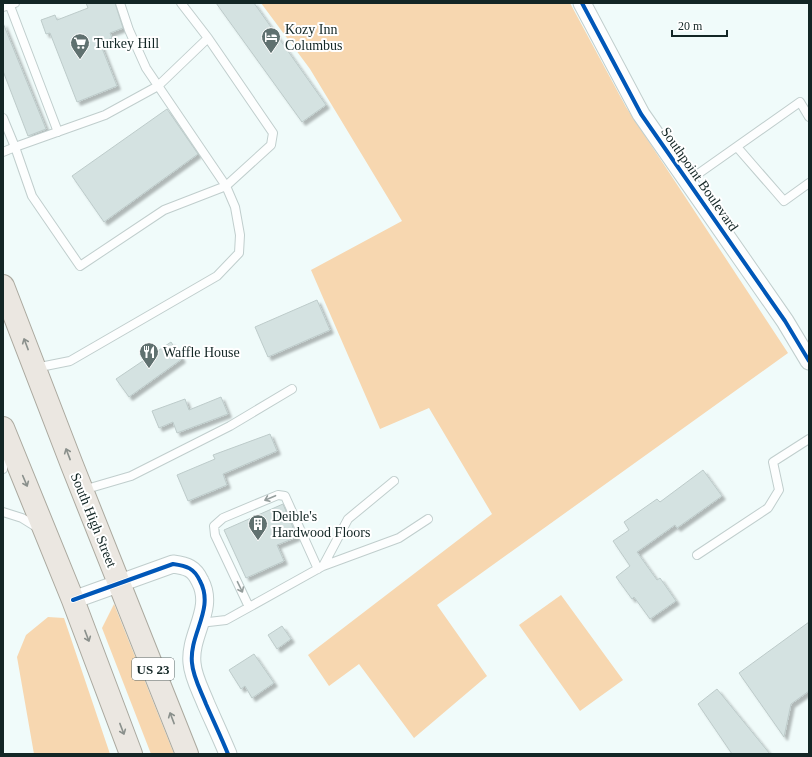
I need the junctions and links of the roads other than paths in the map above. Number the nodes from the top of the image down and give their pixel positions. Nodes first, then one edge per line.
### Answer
1 (120, 3) edge
2 (181, 3) edge
3 (582, 3) edge
4 (9, 5) edge
5 (208, 38) junction
6 (158, 86) junction
7 (809, 117) edge
8 (3, 118) edge
9 (58, 132) junction
10 (15, 147) junction
11 (737, 147) junction
12 (3, 152) edge
13 (688, 181) junction
14 (809, 183) edge
15 (226, 186) junction
16 (3, 286) edge
17 (807, 352) edge
18 (35, 368) junction
19 (292, 388) dead end
20 (4, 430) edge
21 (809, 439) edge
22 (3, 469) edge
23 (394, 481) dead end
24 (83, 491) junction
25 (3, 512) edge
26 (428, 519) dead end
27 (45, 533) junction
28 (697, 555) dead end
29 (321, 567) junction
30 (120, 583) junction
31 (73, 600) junction
32 (250, 607) junction
33 (200, 623) junction
34 (131, 754) edge
35 (187, 754) edge
36 (228, 754) edge

1 - 6 lane
2 - 5 lane
3 - 13 street, Southpoint Boulevard
4 - 9 lane
5 - 6 lane
5 - 15 lane
6 - 9 lane
6 - 15 lane
7 - 11 lane
8 - 10 lane
9 - 10 lane
10 - 12 lane
10 - 15 lane
11 - 13 lane
11 - 14 lane
13 - 17 street, Southpoint Boulevard
15 - 18 lane
18 -> 16 main road, South High Street / US 23
24 -> 18 main road, South High Street / US 23
19 - 24 lane
20 - 22 lane
20 -> 27 main road
21 - 28 lane
23 - 29 lane
24 - 30 main road, South High Street / US 23
25 - 27 lane
26 - 29 lane
27 - 31 main road
29 - 32 lane
29 -> 32 lane
30 - 31 street
30 - 33 street
35 -> 30 main road, South High Street / US 23
31 -> 34 main road
32 - 33 lane
33 - 36 street

